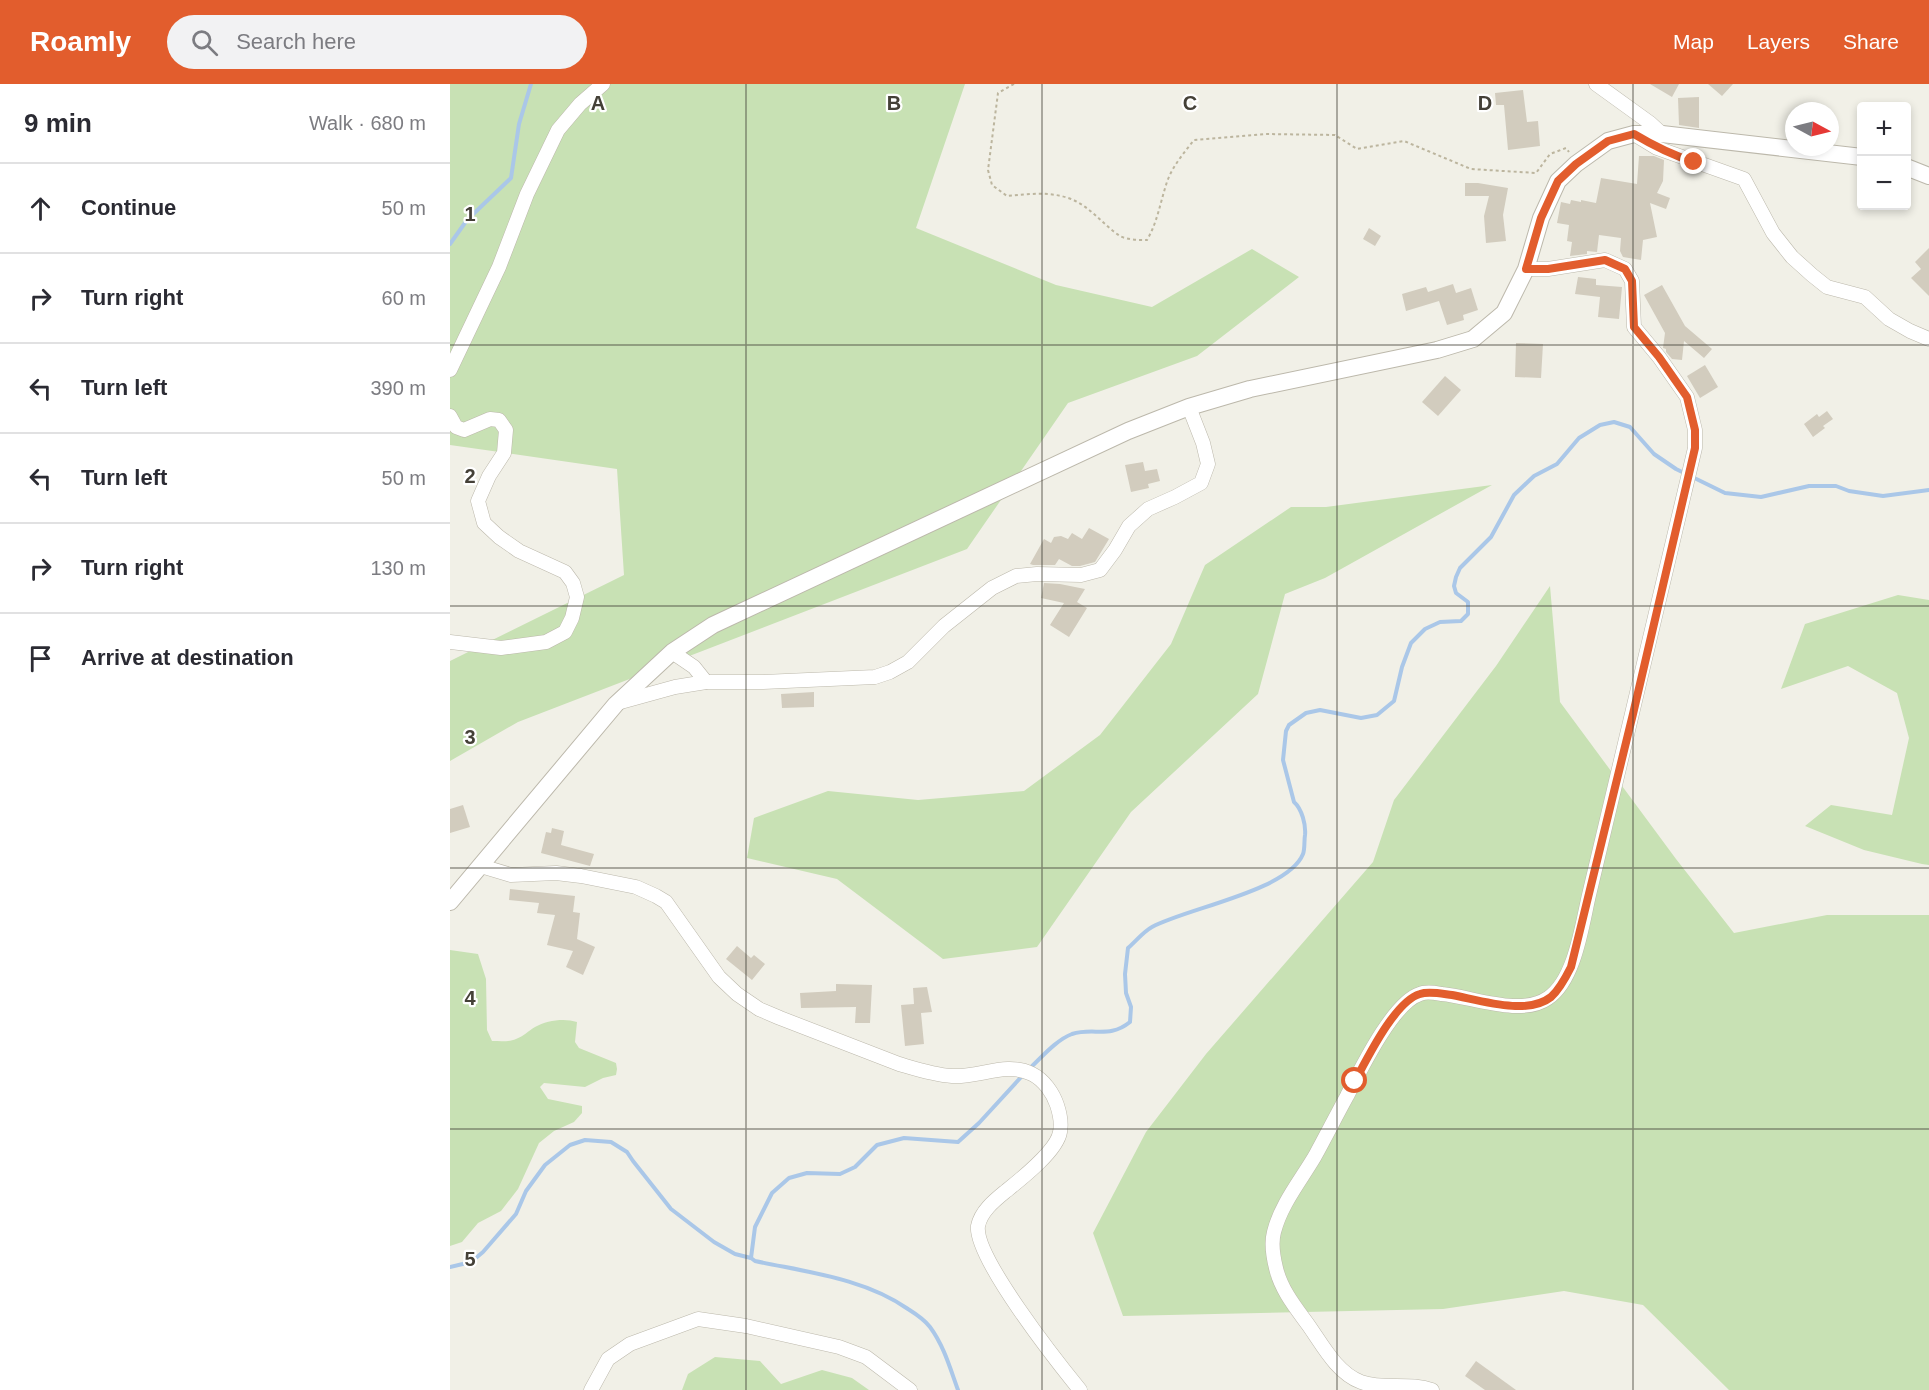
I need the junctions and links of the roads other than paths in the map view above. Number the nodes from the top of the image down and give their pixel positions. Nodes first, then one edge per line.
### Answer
1 (603, 84) edge
2 (1596, 84) edge
3 (1634, 134) junction
4 (1662, 134) junction
5 (1857, 156) edge
6 (1911, 169) edge
7 (1929, 176) edge
8 (1526, 269) junction
9 (1929, 339) edge
10 (450, 370) edge
11 (1189, 407) junction
12 (450, 416) edge
13 (450, 642) edge
14 (672, 652) junction
15 (706, 682) junction
16 (616, 704) junction
17 (482, 866) junction
18 (450, 902) edge
19 (591, 1390) edge
20 (910, 1390) edge
21 (1080, 1390) edge
22 (1432, 1390) edge

1 - 10 street
2 - 4 street
3 - 4 street
3 - 8 street
3 - 9 street
4 - 5 street
6 - 7 street
8 - 11 street
8 - 22 street
11 - 14 street
11 - 15 street
12 - 13 street
14 - 15 street
14 - 16 street
15 - 16 street
16 - 17 street
17 - 18 street
17 - 21 street
19 - 20 street

